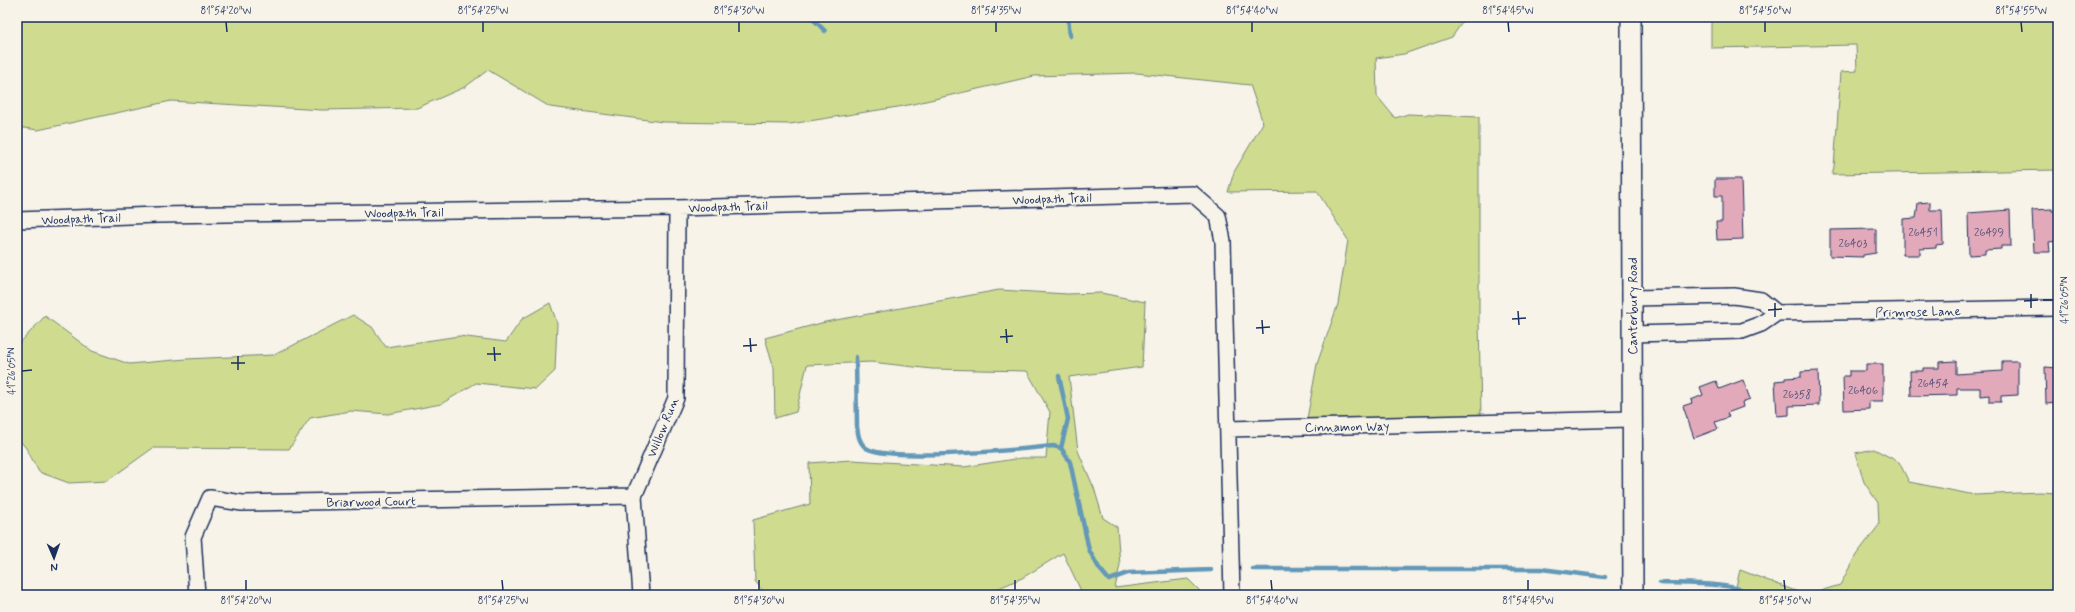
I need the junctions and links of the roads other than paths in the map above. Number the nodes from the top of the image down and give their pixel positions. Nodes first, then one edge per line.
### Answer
1 (1631, 17) edge
2 (677, 208) junction
3 (17, 220) edge
4 (1632, 298) junction
5 (2058, 308) edge
6 (1777, 313) junction
7 (1633, 334) junction
8 (1631, 420) junction
9 (1228, 429) junction
10 (634, 496) junction
11 (197, 595) edge
12 (641, 595) edge
13 (1232, 595) edge
14 (1633, 595) edge

1 - 4 street, Canterbury Road
2 - 3 street, Woodpath Trail
2 - 9 street, Woodpath Trail
2 - 10 street, Willow Run
4 - 6 street
4 - 7 street, Canterbury Road
5 - 6 street, Primrose Lane
6 - 7 street
7 - 8 street, Canterbury Road
8 - 9 street, Cinnamon Way
8 - 14 street, Canterbury Road
9 - 13 street
10 - 11 street, Briarwood Court
10 - 12 street, Willow Run

